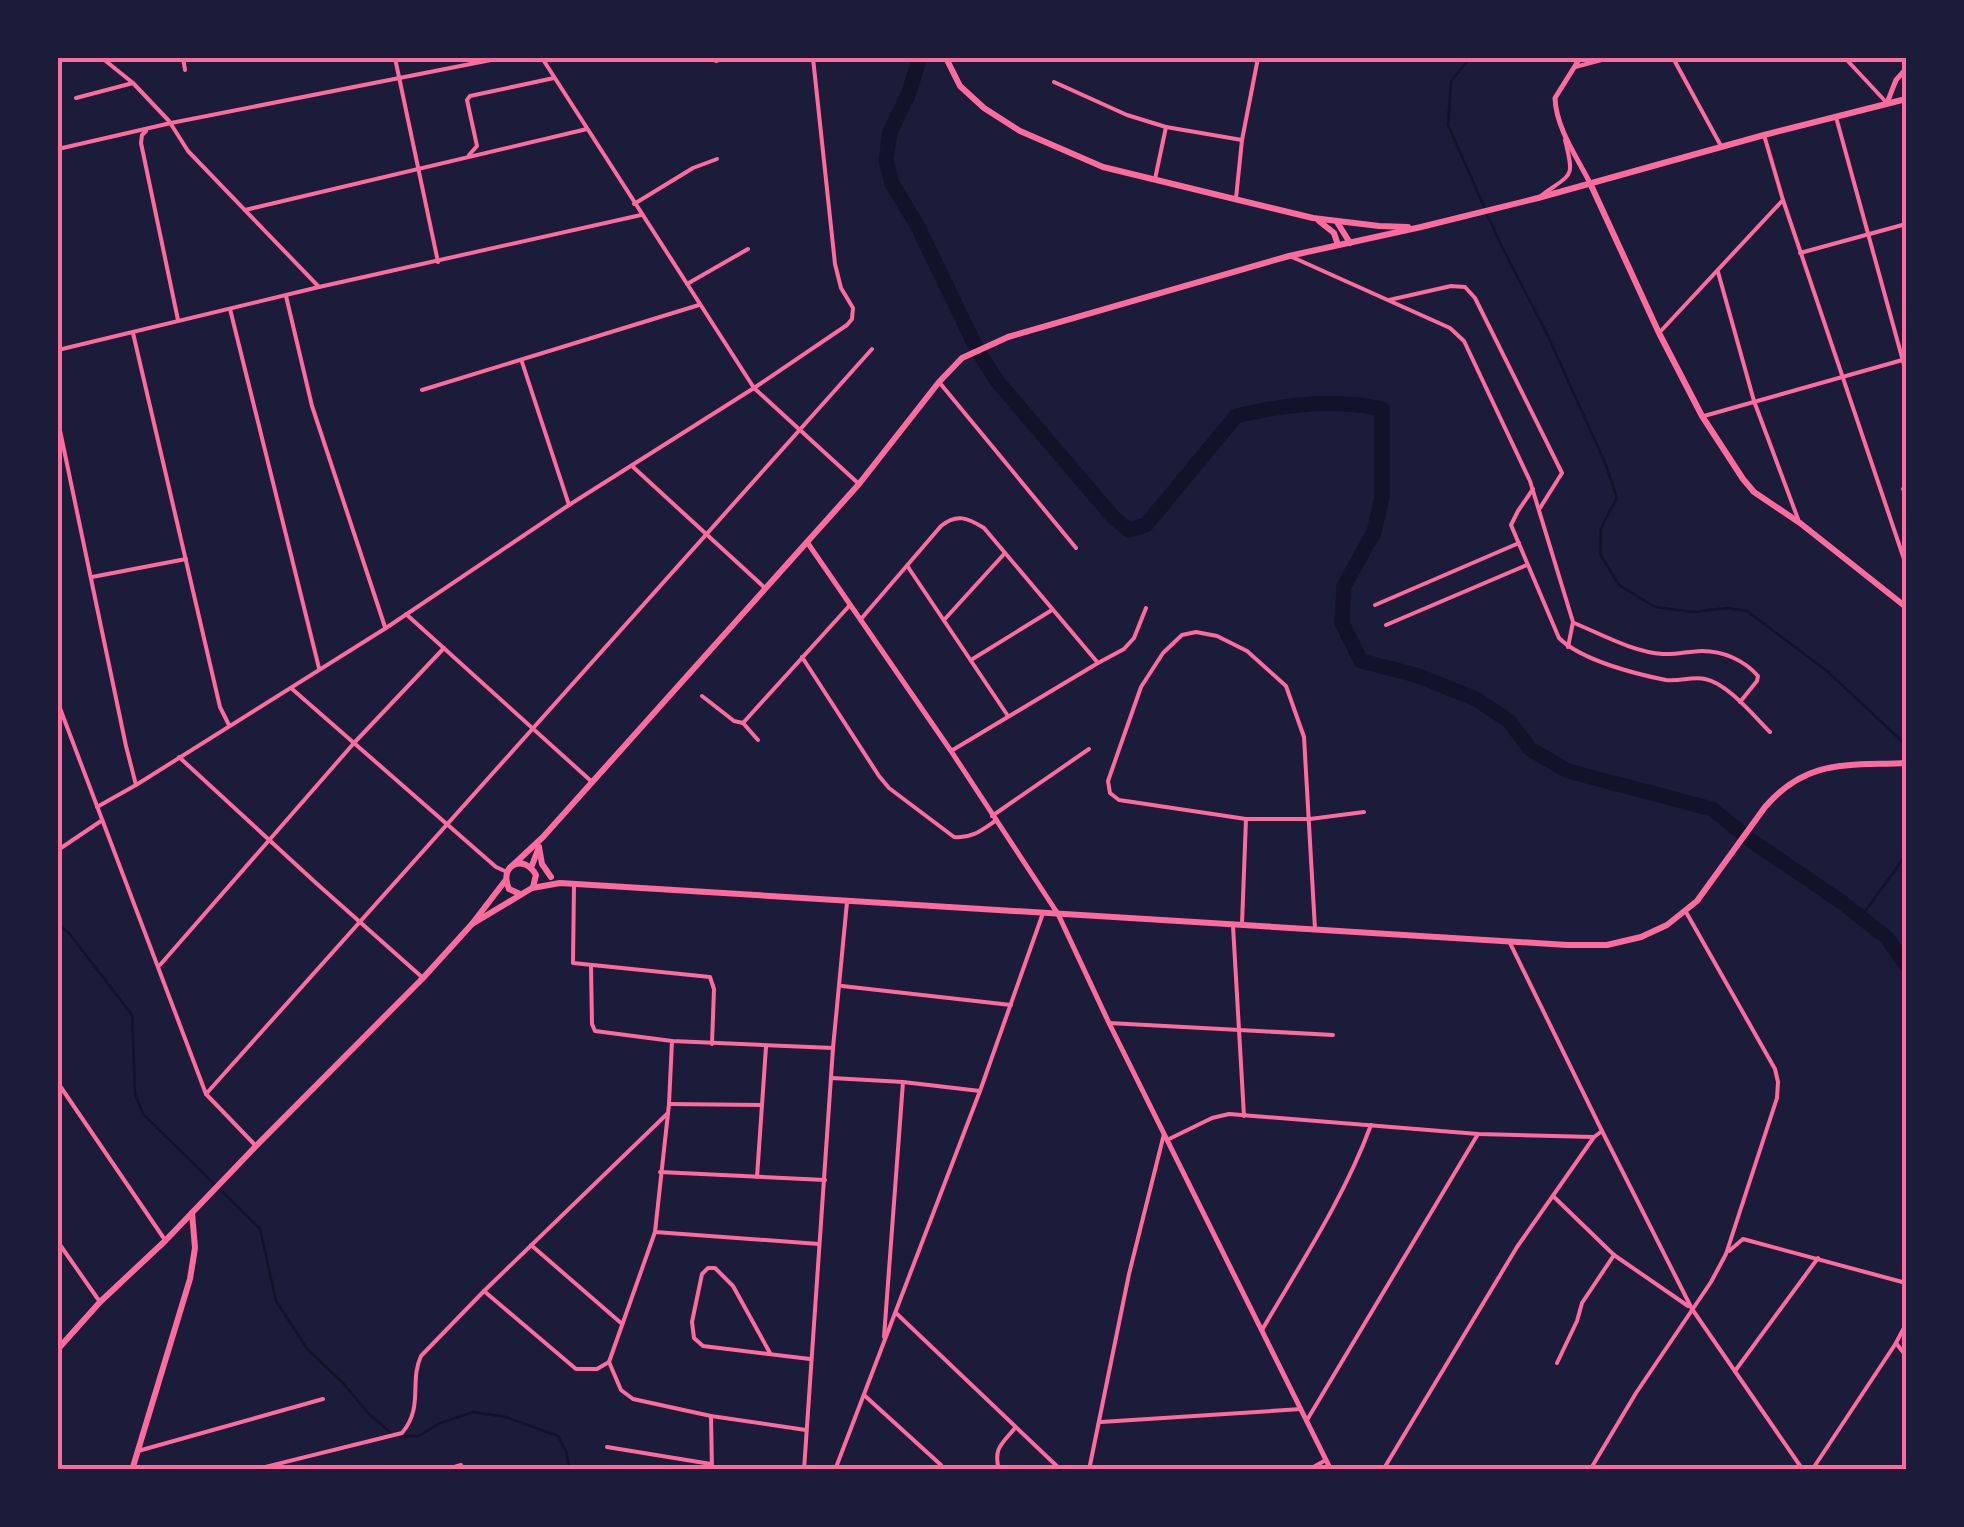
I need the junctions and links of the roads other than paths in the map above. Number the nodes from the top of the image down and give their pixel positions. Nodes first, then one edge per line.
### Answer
1 (102, 58) edge
2 (183, 58) edge
3 (395, 58) edge
4 (500, 58) edge
5 (542, 58) edge
6 (725, 58) edge
7 (813, 58) edge
8 (946, 58) edge
9 (1258, 58) edge
10 (1580, 58) edge
11 (1608, 58) edge
12 (1673, 58) edge
13 (1845, 58) edge
14 (716, 61) dead end
15 (1575, 67) junction
16 (1906, 68) edge
17 (186, 70) dead end
18 (400, 78) junction
19 (554, 78) junction
20 (1054, 82) dead end
21 (133, 83) junction
22 (76, 98) dead end
23 (1906, 99) edge
24 (1887, 103) junction
25 (1836, 117) junction
26 (171, 123) junction
27 (1166, 127) junction
28 (150, 128) junction
29 (1562, 128) junction
30 (587, 129) junction
31 (1764, 135) junction
32 (1242, 140) junction
33 (1722, 148) junction
34 (58, 149) edge
35 (467, 156) junction
36 (717, 160) dead end
37 (420, 167) junction
38 (1155, 179) junction
39 (1590, 184) junction
40 (1236, 198) junction
41 (1538, 198) junction
42 (1782, 200) junction
43 (634, 204) junction
44 (245, 210) junction
45 (641, 215) junction
46 (1313, 218) junction
47 (1336, 222) junction
48 (1906, 224) edge
49 (1421, 227) junction
50 (1870, 234) junction
51 (1350, 243) junction
52 (1338, 245) junction
53 (748, 249) dead end
54 (1800, 253) junction
55 (1289, 256) junction
56 (438, 262) junction
57 (1718, 272) junction
58 (686, 284) junction
59 (318, 287) junction
60 (286, 296) junction
61 (1388, 300) junction
62 (699, 305) junction
63 (230, 309) junction
64 (179, 322) junction
65 (133, 333) junction
66 (1659, 333) junction
67 (58, 350) edge
68 (872, 350) dead end
69 (521, 360) junction
70 (1905, 360) edge
71 (1906, 372) edge
72 (1842, 376) junction
73 (939, 382) junction
74 (754, 388) junction
75 (422, 390) dead end
76 (1754, 401) junction
77 (1702, 416) junction
78 (58, 421) edge
79 (799, 430) junction
80 (631, 465) junction
81 (858, 484) junction
82 (1533, 488) junction
83 (570, 505) junction
84 (1540, 508) junction
85 (1800, 523) junction
86 (706, 534) junction
87 (807, 542) junction
88 (1518, 543) junction
89 (1076, 548) dead end
90 (1006, 553) junction
91 (186, 559) junction
92 (1527, 565) junction
93 (1906, 565) edge
94 (908, 567) junction
95 (90, 577) junction
96 (766, 588) junction
97 (850, 604) junction
98 (1375, 606) dead end
99 (1906, 607) edge
100 (1146, 608) dead end
101 (1054, 610) junction
102 (406, 614) junction
103 (861, 620) junction
104 (944, 620) junction
105 (1573, 622) junction
106 (1386, 625) dead end
107 (386, 628) junction
108 (1568, 647) junction
109 (444, 648) junction
110 (802, 657) junction
111 (971, 660) junction
112 (1098, 662) junction
113 (319, 670) junction
114 (291, 688) junction
115 (702, 696) dead end
116 (1740, 702) junction
117 (58, 703) edge
118 (1008, 716) junction
119 (743, 722) junction
120 (229, 726) junction
121 (532, 727) junction
122 (1770, 732) dead end
123 (758, 740) dead end
124 (354, 743) junction
125 (1089, 749) dead end
126 (950, 751) junction
127 (179, 758) junction
128 (1906, 763) edge
129 (591, 781) junction
130 (136, 785) junction
131 (96, 807) junction
132 (1364, 812) dead end
133 (994, 819) junction
134 (1310, 819) junction
135 (1246, 820) junction
136 (101, 821) junction
137 (446, 824) junction
138 (542, 837) junction
139 (269, 840) junction
140 (539, 847) junction
141 (58, 850) edge
142 (513, 865) junction
143 (533, 870) junction
144 (506, 876) junction
145 (551, 877) junction
146 (560, 883) junction
147 (574, 884) junction
148 (532, 888) junction
149 (520, 894) junction
150 (846, 902) junction
151 (1686, 912) junction
152 (1043, 913) junction
153 (1058, 914) junction
154 (361, 921) junction
155 (472, 924) junction
156 (1238, 924) junction
157 (1315, 929) junction
158 (1510, 943) junction
159 (159, 966) junction
160 (591, 966) junction
161 (423, 978) junction
162 (840, 986) junction
163 (1011, 1005) junction
164 (1109, 1023) junction
165 (1238, 1030) junction
166 (1333, 1035) dead end
167 (672, 1041) junction
168 (712, 1044) junction
169 (766, 1046) junction
170 (832, 1048) junction
171 (832, 1078) junction
172 (903, 1082) junction
173 (58, 1083) edge
174 (980, 1091) junction
175 (206, 1094) junction
176 (668, 1104) junction
177 (762, 1105) junction
178 (667, 1114) junction
179 (1244, 1116) junction
180 (1371, 1125) junction
181 (1602, 1132) junction
182 (1478, 1134) junction
183 (1165, 1137) junction
184 (1594, 1137) junction
185 (256, 1146) junction
186 (660, 1172) junction
187 (758, 1177) junction
188 (825, 1180) junction
189 (1554, 1196) junction
190 (192, 1213) junction
191 (654, 1232) junction
192 (166, 1241) junction
193 (58, 1242) edge
194 (820, 1244) junction
195 (531, 1245) junction
196 (1726, 1254) junction
197 (1614, 1255) junction
198 (1818, 1258) junction
199 (1906, 1283) edge
200 (484, 1291) junction
201 (100, 1302) junction
202 (1693, 1310) junction
203 (896, 1312) junction
204 (621, 1323) junction
205 (1906, 1324) edge
206 (1262, 1330) junction
207 (884, 1340) junction
208 (1896, 1343) junction
209 (58, 1349) edge
210 (770, 1354) junction
211 (1906, 1356) edge
212 (810, 1359) junction
213 (608, 1362) junction
214 (1557, 1363) dead end
215 (1734, 1372) junction
216 (864, 1395) junction
217 (324, 1399) dead end
218 (1301, 1408) junction
219 (710, 1416) junction
220 (1307, 1420) junction
221 (1100, 1422) junction
222 (1015, 1428) junction
223 (806, 1430) junction
224 (607, 1447) dead end
225 (138, 1451) junction
226 (1326, 1460) junction
227 (460, 1465) dead end
228 (711, 1467) edge
229 (132, 1470) edge
230 (253, 1470) edge
231 (444, 1470) edge
232 (804, 1470) edge
233 (835, 1470) edge
234 (943, 1470) edge
235 (1000, 1470) edge
236 (1061, 1470) edge
237 (1089, 1470) edge
238 (1308, 1470) edge
239 (1331, 1470) edge
240 (1383, 1470) edge
241 (1590, 1470) edge
242 (1803, 1470) edge
243 (1812, 1470) edge

1 - 21 street
2 - 17 street
3 - 18 street
4 - 18 street
5 - 19 street
6 - 14 street
7 - 74 street
8 - 38 main road
9 - 32 street
10 - 15 street
11 - 15 street
12 - 33 street
13 - 24 street
15 - 29 street
16 - 24 street
18 - 26 street
18 - 37 street
19 - 30 street
19 - 35 street
20 - 27 street
21 - 22 street
21 - 26 street
23 - 24 main road
24 - 25 main road
25 - 31 main road
25 - 50 street
26 - 28 street
26 - 44 street
27 - 32 street
27 - 38 street
28 - 34 street
28 - 64 street
29 - 39 street
29 - 41 street
30 - 35 street
30 - 43 street
31 - 33 main road
31 - 42 street
32 - 40 street
33 - 39 main road
35 - 37 street
36 - 43 street
37 - 44 street
37 - 56 street
38 - 40 main road
39 - 41 main road
39 - 66 main road
40 - 46 main road
41 - 49 main road
42 - 54 street
42 - 57 street
43 - 45 street
44 - 59 street
45 - 56 street
45 - 58 street
46 - 47 main road
46 - 52 main road
47 - 49 main road
47 - 51 main road
48 - 50 street
49 - 51 main road
50 - 54 street
50 - 70 street
51 - 52 main road
52 - 55 main road
53 - 58 street
54 - 72 street
55 - 61 street
55 - 73 main road
56 - 59 street
57 - 66 street
57 - 76 street
58 - 62 street
59 - 60 street
60 - 63 street
60 - 107 street
61 - 82 street
61 - 84 street
62 - 69 street
62 - 74 street
63 - 64 street
63 - 113 street
64 - 65 street
65 - 67 street
65 - 91 street
66 - 77 main road
68 - 79 street
69 - 75 street
69 - 83 street
70 - 71 street
70 - 72 street
72 - 76 street
72 - 93 street
73 - 81 main road
73 - 89 street
74 - 79 street
74 - 80 street
76 - 77 street
76 - 85 street
77 - 85 main road
78 - 95 street
79 - 81 street
79 - 86 street
80 - 83 street
80 - 86 street
81 - 87 main road
82 - 84 street
82 - 88 street
83 - 102 street
84 - 105 street
85 - 99 main road
86 - 96 street
86 - 121 street
87 - 96 main road
87 - 97 street
88 - 92 street
88 - 98 street
90 - 94 street
90 - 101 street
90 - 104 street
91 - 95 street
91 - 120 street
92 - 106 street
92 - 108 street
94 - 103 street
94 - 104 street
95 - 130 street
96 - 129 main road
97 - 103 street
97 - 110 street
100 - 112 street
101 - 111 street
101 - 112 street
102 - 107 street
102 - 109 street
103 - 126 street
104 - 111 street
105 - 108 street
105 - 116 street
107 - 113 street
108 - 116 street
109 - 121 street
109 - 124 street
110 - 119 street
110 - 133 street
111 - 118 street
112 - 118 street
113 - 114 street
114 - 120 street
114 - 124 street
115 - 119 street
116 - 122 street
117 - 131 street
118 - 126 street
119 - 123 street
120 - 127 street
121 - 129 street
121 - 137 street
124 - 137 street
124 - 139 street
125 - 133 street
126 - 133 street
127 - 130 street
127 - 139 street
128 - 151 main road
129 - 138 main road
130 - 131 street
131 - 136 street
132 - 134 street
133 - 153 street
134 - 135 street
134 - 135 street
134 - 157 street
135 - 156 street
136 - 141 street
136 - 159 street
137 - 144 street
137 - 154 street
138 - 140 main road
138 - 142 main road
139 - 154 street
139 - 159 street
140 - 143 main road
140 - 145 main road
142 - 143 main road
142 - 144 main road
143 - 145 main road
143 - 148 main road
144 - 149 main road
144 - 155 main road
145 - 146 main road
146 - 147 main road
146 - 148 main road
147 - 150 main road
147 - 160 street
148 - 149 main road
149 - 155 main road
150 - 152 main road
150 - 162 street
151 - 158 main road
151 - 196 street
152 - 153 main road
152 - 163 street
153 - 156 main road
153 - 164 street
154 - 161 street
154 - 175 street
155 - 161 main road
156 - 157 main road
156 - 165 street
157 - 158 main road
158 - 181 street
159 - 175 street
160 - 167 street
160 - 168 street
161 - 185 main road
162 - 163 street
162 - 170 street
163 - 174 street
164 - 165 street
164 - 183 street
165 - 166 street
165 - 179 street
167 - 168 street
167 - 176 street
168 - 169 street
169 - 170 street
169 - 177 street
170 - 171 street
171 - 172 street
171 - 188 street
172 - 174 street
172 - 207 street
173 - 192 street
174 - 203 street
175 - 185 street
176 - 177 street
176 - 178 street
177 - 187 street
178 - 186 street
178 - 195 street
179 - 180 street
179 - 183 street
180 - 182 street
180 - 206 street
181 - 184 street
181 - 202 street
182 - 184 street
182 - 220 street
183 - 206 street
183 - 221 street
184 - 189 street
185 - 190 main road
186 - 187 street
186 - 191 street
187 - 188 street
188 - 194 street
189 - 197 street
189 - 240 street
190 - 192 main road
190 - 225 main road
191 - 194 street
191 - 204 street
192 - 201 main road
193 - 201 street
194 - 212 street
195 - 200 street
195 - 204 street
196 - 198 street
196 - 202 street
197 - 202 street
197 - 214 street
198 - 199 street
198 - 215 street
200 - 213 street
200 - 230 street
201 - 209 main road
202 - 215 street
202 - 241 street
203 - 207 street
203 - 222 street
204 - 213 street
205 - 208 street
206 - 218 street
207 - 216 street
208 - 211 street
208 - 243 street
210 - 210 street
210 - 212 street
212 - 223 street
213 - 219 street
215 - 242 street
216 - 233 street
216 - 234 street
217 - 225 street
218 - 220 street
218 - 221 street
219 - 223 street
219 - 228 street
220 - 226 street
221 - 237 street
222 - 235 street
222 - 236 street
223 - 232 street
224 - 228 street
225 - 229 main road
226 - 238 street
226 - 239 street
227 - 231 street

